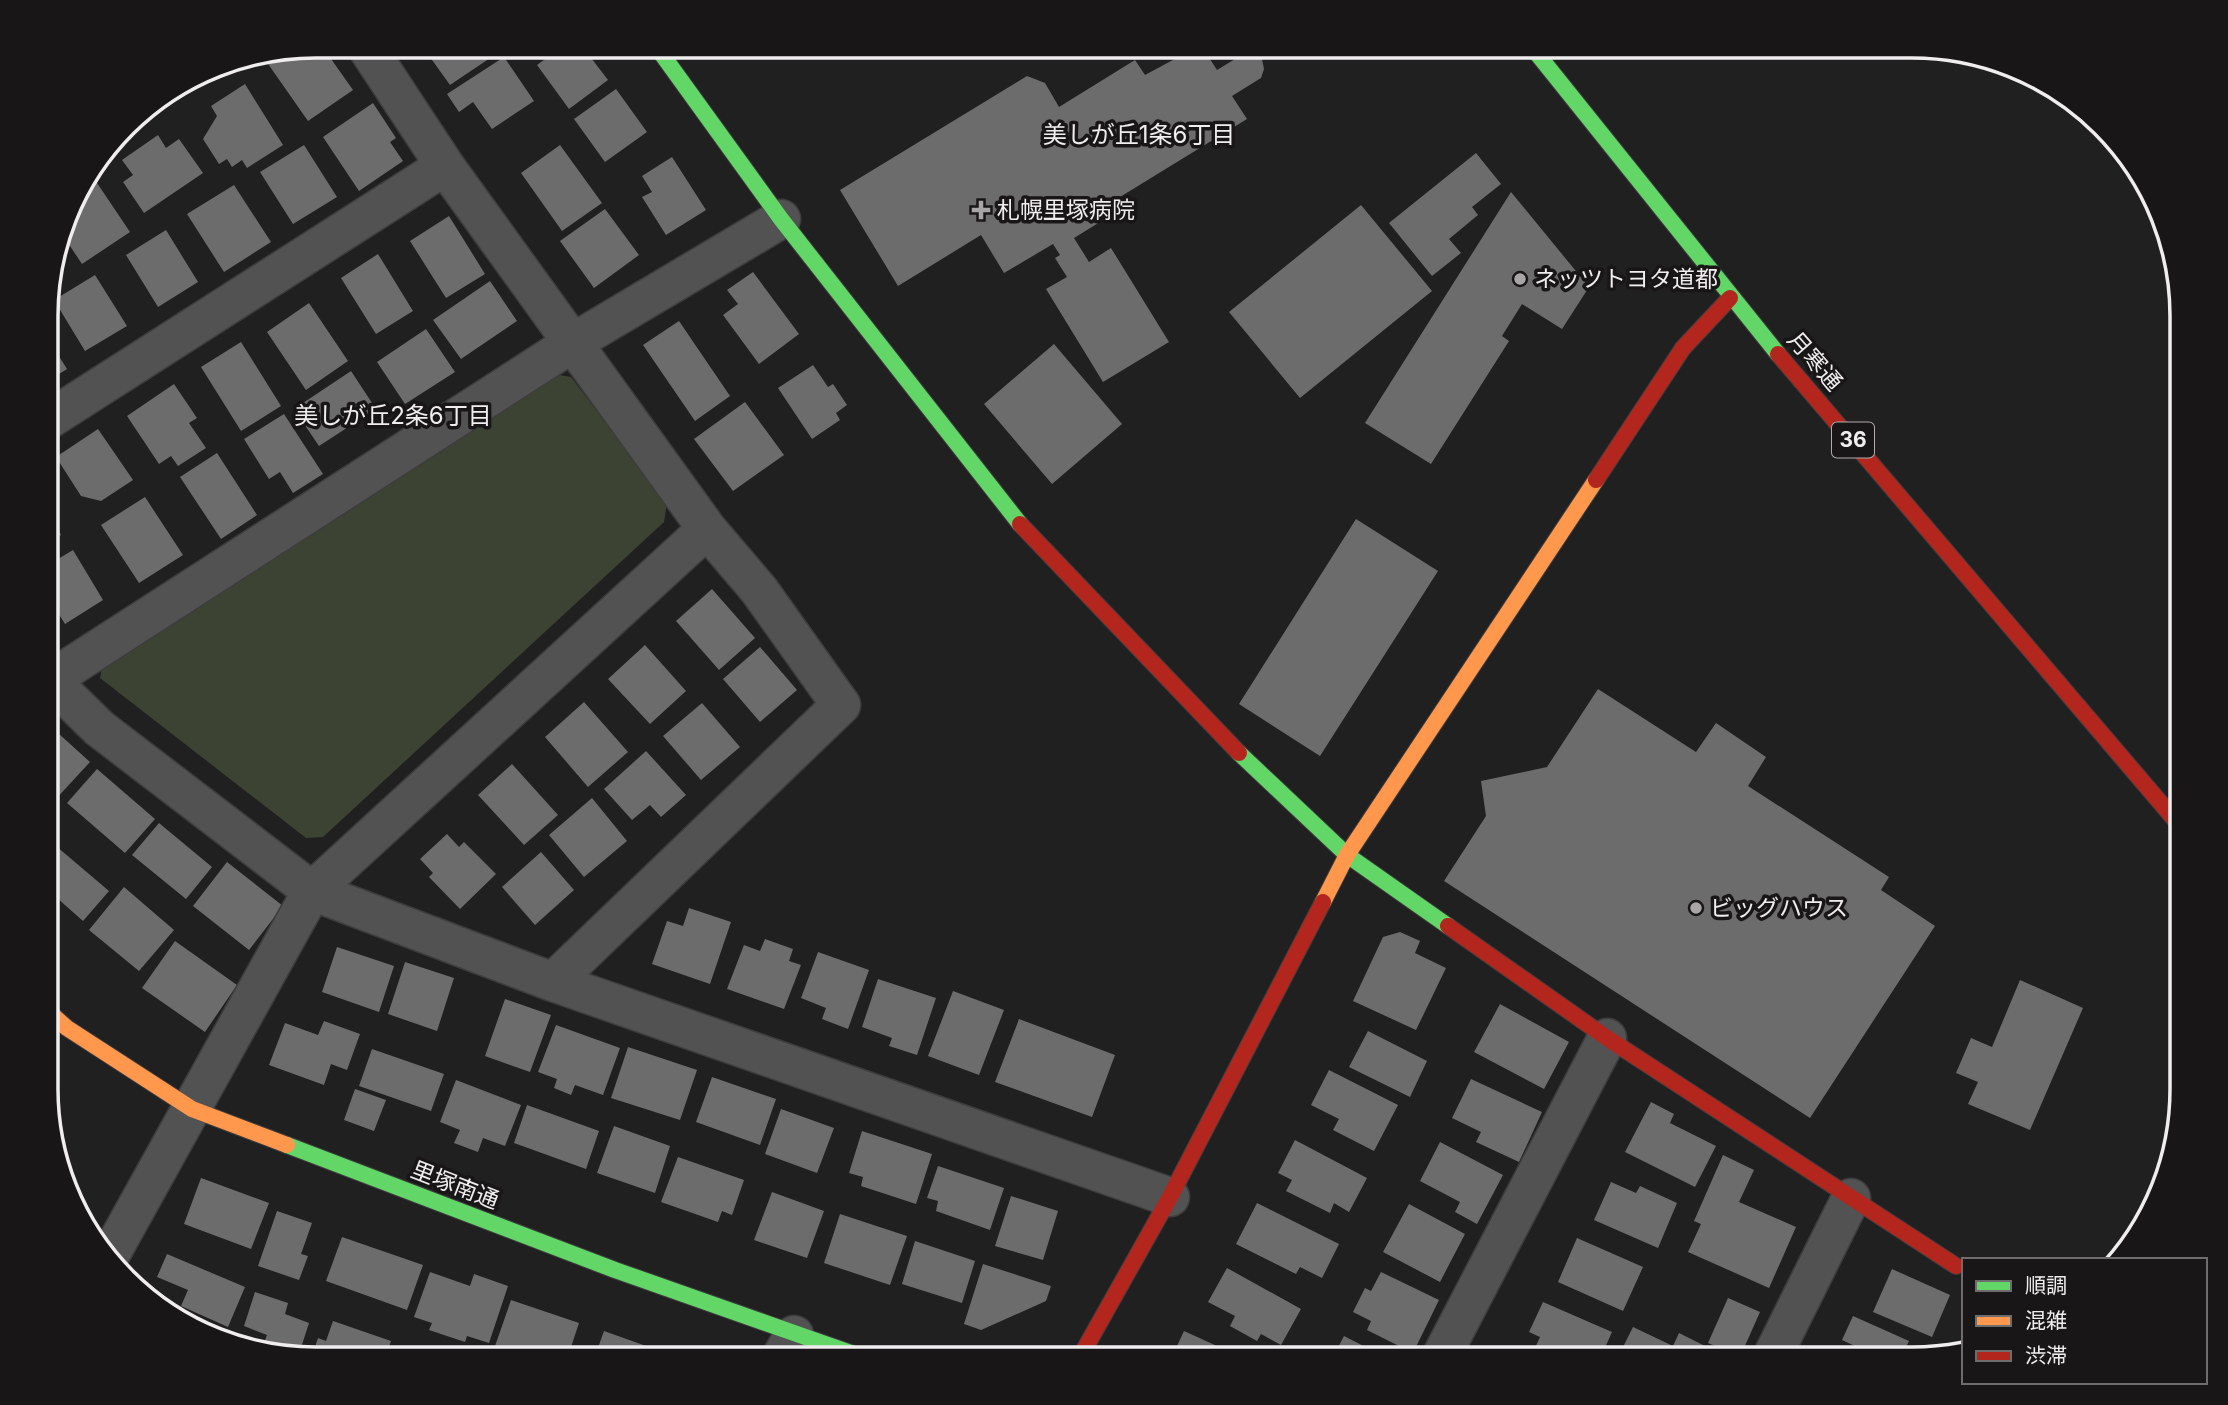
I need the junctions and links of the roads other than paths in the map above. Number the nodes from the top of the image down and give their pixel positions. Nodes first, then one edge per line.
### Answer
1 (374, 58) edge
2 (665, 58) edge
3 (1540, 58) edge
4 (445, 166) junction
5 (781, 219) junction
6 (1730, 298) junction
7 (574, 342) junction
8 (58, 414) edge
9 (708, 529) junction
10 (58, 673) edge
11 (58, 688) edge
12 (2170, 814) edge
13 (1347, 855) junction
14 (312, 891) junction
15 (553, 982) junction
16 (58, 1020) edge
17 (1607, 1038) junction
18 (192, 1109) junction
19 (1170, 1197) junction
20 (1851, 1198) junction
21 (114, 1249) edge
22 (1956, 1266) dead end
23 (787, 1347) edge
24 (1086, 1347) edge
25 (1446, 1347) edge
26 (1777, 1347) edge

1 - 4 street
2 - 5 main road
3 - 6 main road, 月寒通 / 36
4 - 7 street
4 - 8 street
5 - 7 street
5 - 13 main road
6 - 12 main road, 月寒通 / 36
6 - 13 main road
7 - 9 street
7 - 10 street
9 - 14 street
9 - 15 street
11 - 14 street
13 - 17 main road
13 - 19 main road
14 - 15 street
14 - 18 street
15 - 19 street
16 - 18 main road, 里塚南通
17 - 20 main road
17 - 25 street
18 - 21 street
18 - 23 main road, 里塚南通
19 - 24 main road
20 - 22 main road
20 - 26 street

